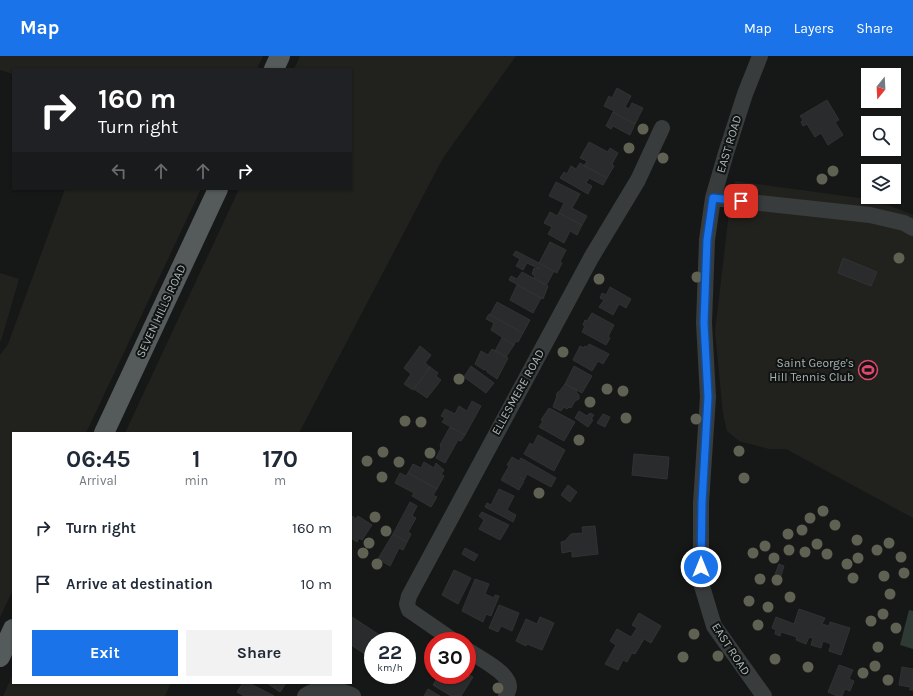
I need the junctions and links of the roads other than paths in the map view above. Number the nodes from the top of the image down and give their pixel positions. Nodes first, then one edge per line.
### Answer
1 (280, 56) edge
2 (760, 56) edge
3 (274, 68) edge
4 (662, 128) dead end
5 (218, 190) edge
6 (713, 198) junction
7 (913, 228) edge
8 (104, 432) edge
9 (12, 631) edge
10 (441, 632) edge
11 (476, 656) edge
12 (0, 657) edge
13 (305, 696) edge
14 (352, 696) edge
15 (506, 696) edge
16 (764, 696) edge

1 - 3 main road
2 - 6 street, EAST ROAD
4 - 10 street, ELLESMERE ROAD
5 - 8 main road, SEVEN HILLS ROAD
6 - 7 street
6 - 16 street, EAST ROAD
9 - 12 main road
11 - 15 street
13 - 14 street

